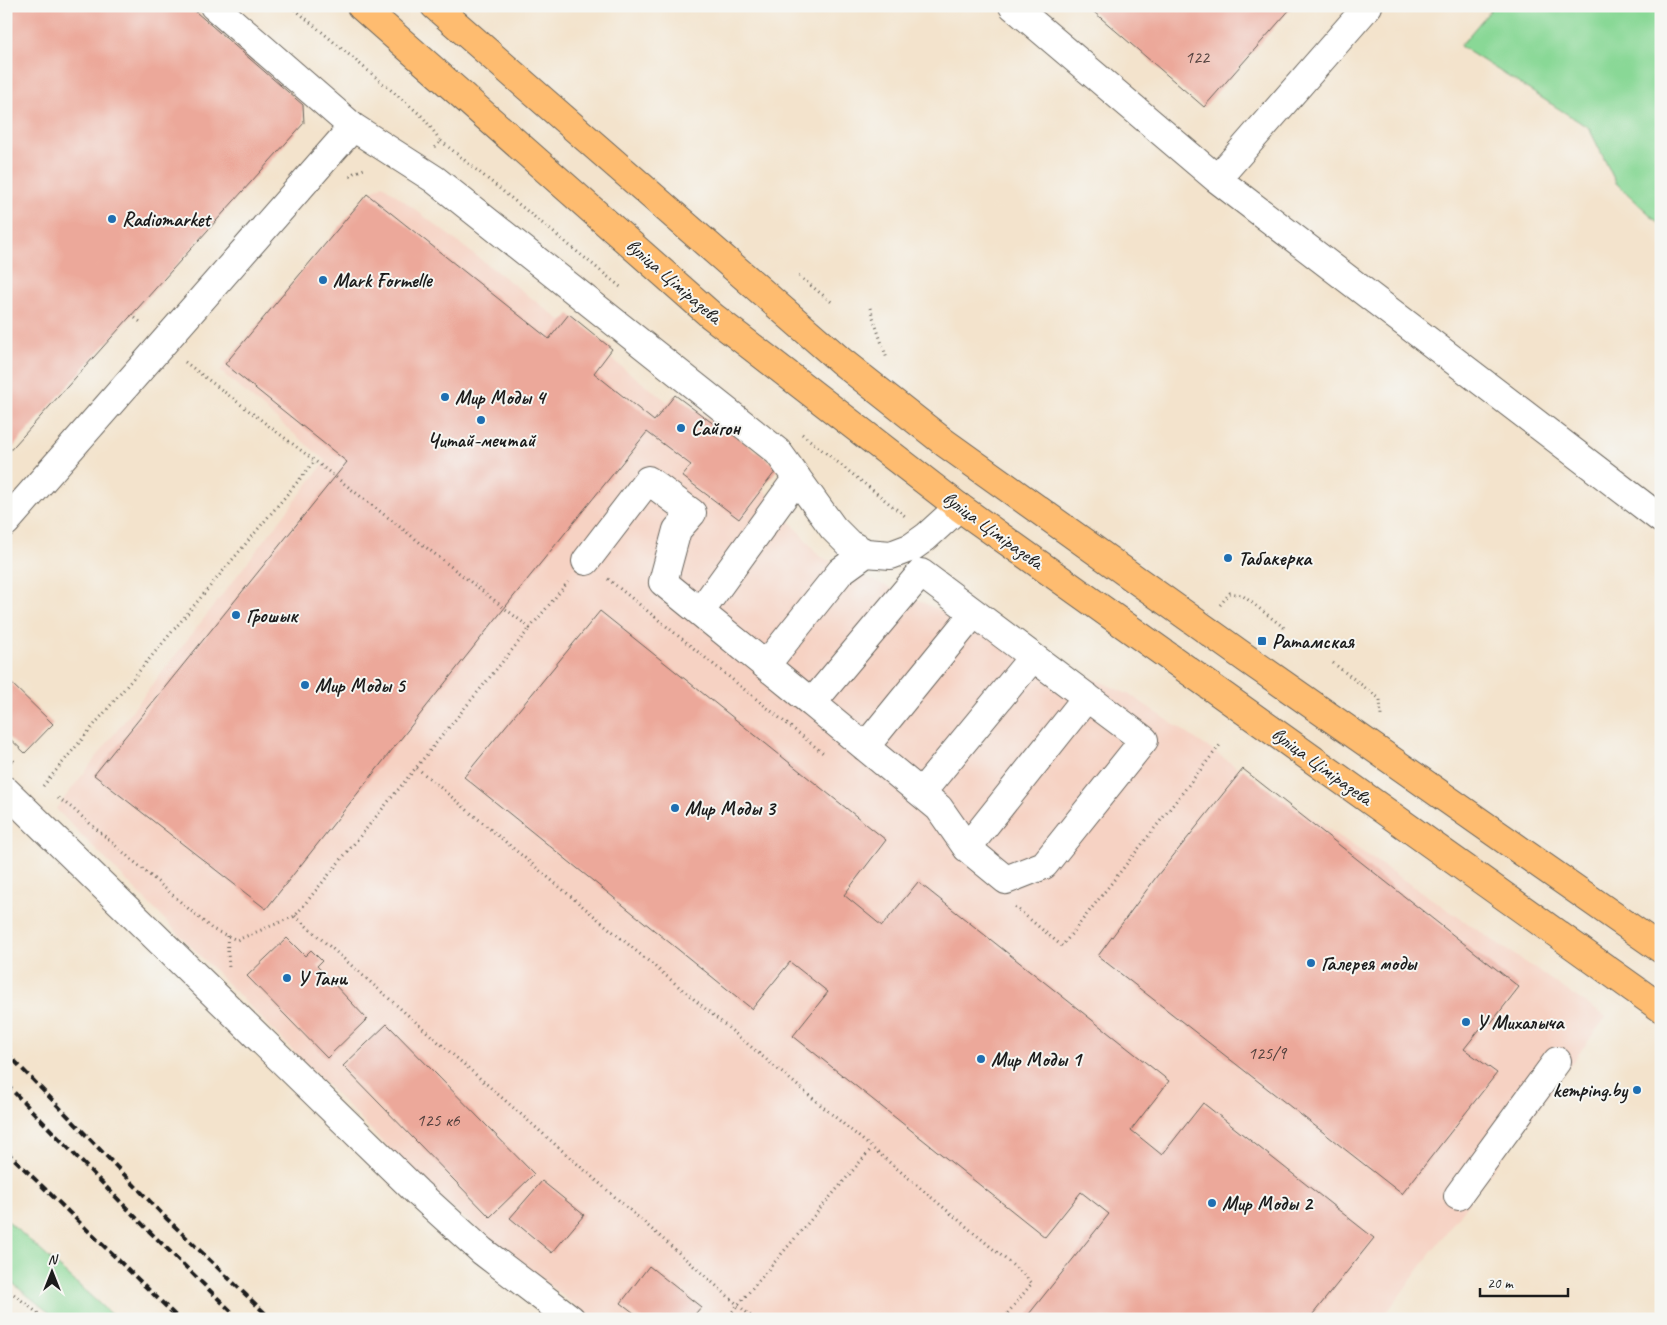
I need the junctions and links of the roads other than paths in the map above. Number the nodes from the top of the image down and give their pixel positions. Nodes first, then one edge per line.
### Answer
1 (214, 6) edge
2 (362, 6) edge
3 (434, 6) edge
4 (1013, 6) edge
5 (1368, 6) edge
6 (353, 127) junction
7 (1217, 179) junction
8 (797, 478) junction
9 (959, 507) junction
10 (1661, 519) edge
11 (6, 522) edge
12 (866, 552) junction
13 (586, 561) road end
14 (700, 612) junction
15 (974, 613) junction
16 (1033, 657) junction
17 (766, 665) junction
18 (1087, 697) junction
19 (812, 703) junction
20 (865, 747) junction
21 (6, 790) edge
22 (921, 793) junction
23 (967, 848) junction
24 (1661, 949) edge
25 (1661, 1008) edge
26 (1556, 1060) dead end
27 (1458, 1196) dead end
28 (571, 1319) edge

1 - 6 lane
2 - 9 main road, вуліца Ціміразева
3 - 24 main road
4 - 7 lane
5 - 7 lane
6 - 8 lane
6 - 11 lane
7 - 10 lane
8 - 12 lane
8 - 14 lane
9 - 12 lane
9 - 25 main road, вуліца Ціміразева
12 - 17 lane
13 - 14 lane
14 - 17 lane
15 - 16 lane
15 - 19 lane
15 - 20 lane
16 - 18 lane
16 - 22 lane
17 - 19 lane
18 - 23 lane
18 - 23 lane
19 - 20 lane
20 - 22 lane
21 - 28 lane
22 - 23 lane
26 - 27 lane

